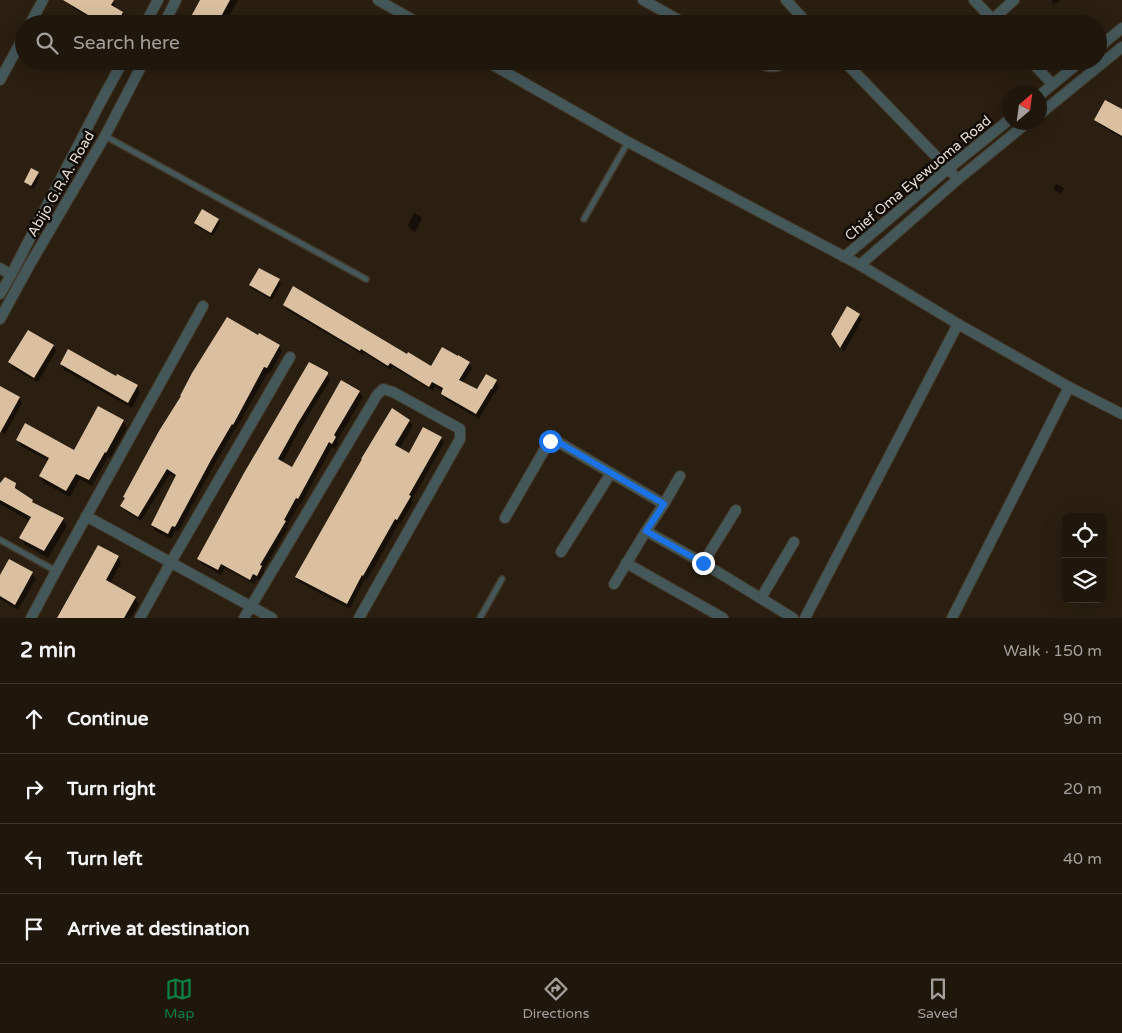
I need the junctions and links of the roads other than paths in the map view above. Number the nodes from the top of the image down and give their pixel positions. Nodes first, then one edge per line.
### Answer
1 (43, 0) edge
2 (158, 0) edge
3 (176, 0) edge
4 (378, 0) edge
5 (643, 0) edge
6 (786, 0) edge
7 (974, 0) edge
8 (1014, 0) edge
9 (35, 15) edge
10 (150, 15) edge
11 (168, 15) edge
12 (404, 15) edge
13 (670, 15) edge
14 (800, 15) edge
15 (988, 15) edge
16 (1001, 15) edge
17 (1122, 28) edge
18 (1107, 40) edge
19 (1122, 47) edge
20 (15, 52) edge
21 (1107, 59) edge
22 (118, 70) edge
23 (139, 70) edge
24 (502, 70) edge
25 (853, 70) edge
26 (1039, 70) edge
27 (1070, 70) edge
28 (1094, 70) edge
29 (0, 80) edge
30 (1052, 84) junction
31 (1047, 89) edge
32 (1047, 108) edge
33 (1002, 126) edge
34 (1018, 130) edge
35 (105, 136) junction
36 (628, 142) junction
37 (948, 170) junction
38 (957, 180) junction
39 (584, 219) dead end
40 (844, 258) junction
41 (860, 265) junction
42 (0, 268) edge
43 (11, 274) junction
44 (366, 279) dead end
45 (0, 294) edge
46 (203, 306) dead end
47 (0, 319) edge
48 (958, 324) junction
49 (290, 357) dead end
50 (1069, 387) junction
51 (1122, 414) edge
52 (611, 473) junction
53 (680, 476) dead end
54 (664, 504) junction
55 (736, 510) dead end
56 (86, 516) junction
57 (505, 518) dead end
58 (646, 531) junction
59 (0, 540) edge
60 (794, 542) dead end
61 (561, 552) dead end
62 (171, 562) junction
63 (626, 563) junction
64 (703, 563) junction
65 (56, 571) junction
66 (502, 579) dead end
67 (614, 584) dead end
68 (761, 598) junction
69 (250, 606) junction
70 (781, 615) edge
71 (31, 618) edge
72 (140, 618) edge
73 (244, 618) edge
74 (272, 618) edge
75 (359, 618) edge
76 (480, 618) edge
77 (723, 618) edge
78 (793, 618) edge
79 (805, 618) edge
80 (952, 618) edge

1 - 9 street
2 - 10 street
3 - 11 street
4 - 12 street
5 - 13 street
6 - 14 street
7 - 15 street
8 - 16 street
17 - 18 street
19 - 21 street
20 - 29 street
22 - 43 street, Abijo G.R.A. Road
23 - 35 street, Abijo G.R.A. Road
24 - 36 street
25 - 37 street
26 - 30 street
27 - 30 street
28 - 32 street
30 - 31 street
33 - 37 street, Chief Oma Eyewuoma Road
34 - 38 street, Chief Oma Eyewuoma Road
35 - 44 lane
35 - 47 street, Abijo G.R.A. Road
36 - 39 lane
36 - 40 street
37 - 38 street
37 - 40 street, Chief Oma Eyewuoma Road
38 - 41 street, Chief Oma Eyewuoma Road
40 - 41 street
41 - 48 street
42 - 43 street
43 - 45 street, Abijo G.R.A. Road
46 - 56 street
48 - 50 street
48 - 79 street
49 - 62 street
50 - 51 street
50 - 80 street
52 - 54 street
52 - 57 street
52 - 61 street
53 - 54 street
54 - 58 street
55 - 64 street
56 - 62 street
56 - 65 street
58 - 63 street
58 - 64 street
59 - 65 lane
60 - 68 street
62 - 69 street
62 - 72 street
63 - 67 street
63 - 77 street
64 - 68 street
65 - 71 street
66 - 76 lane
68 - 70 street
69 - 73 street
69 - 74 street
69 - 75 street
70 - 78 street

